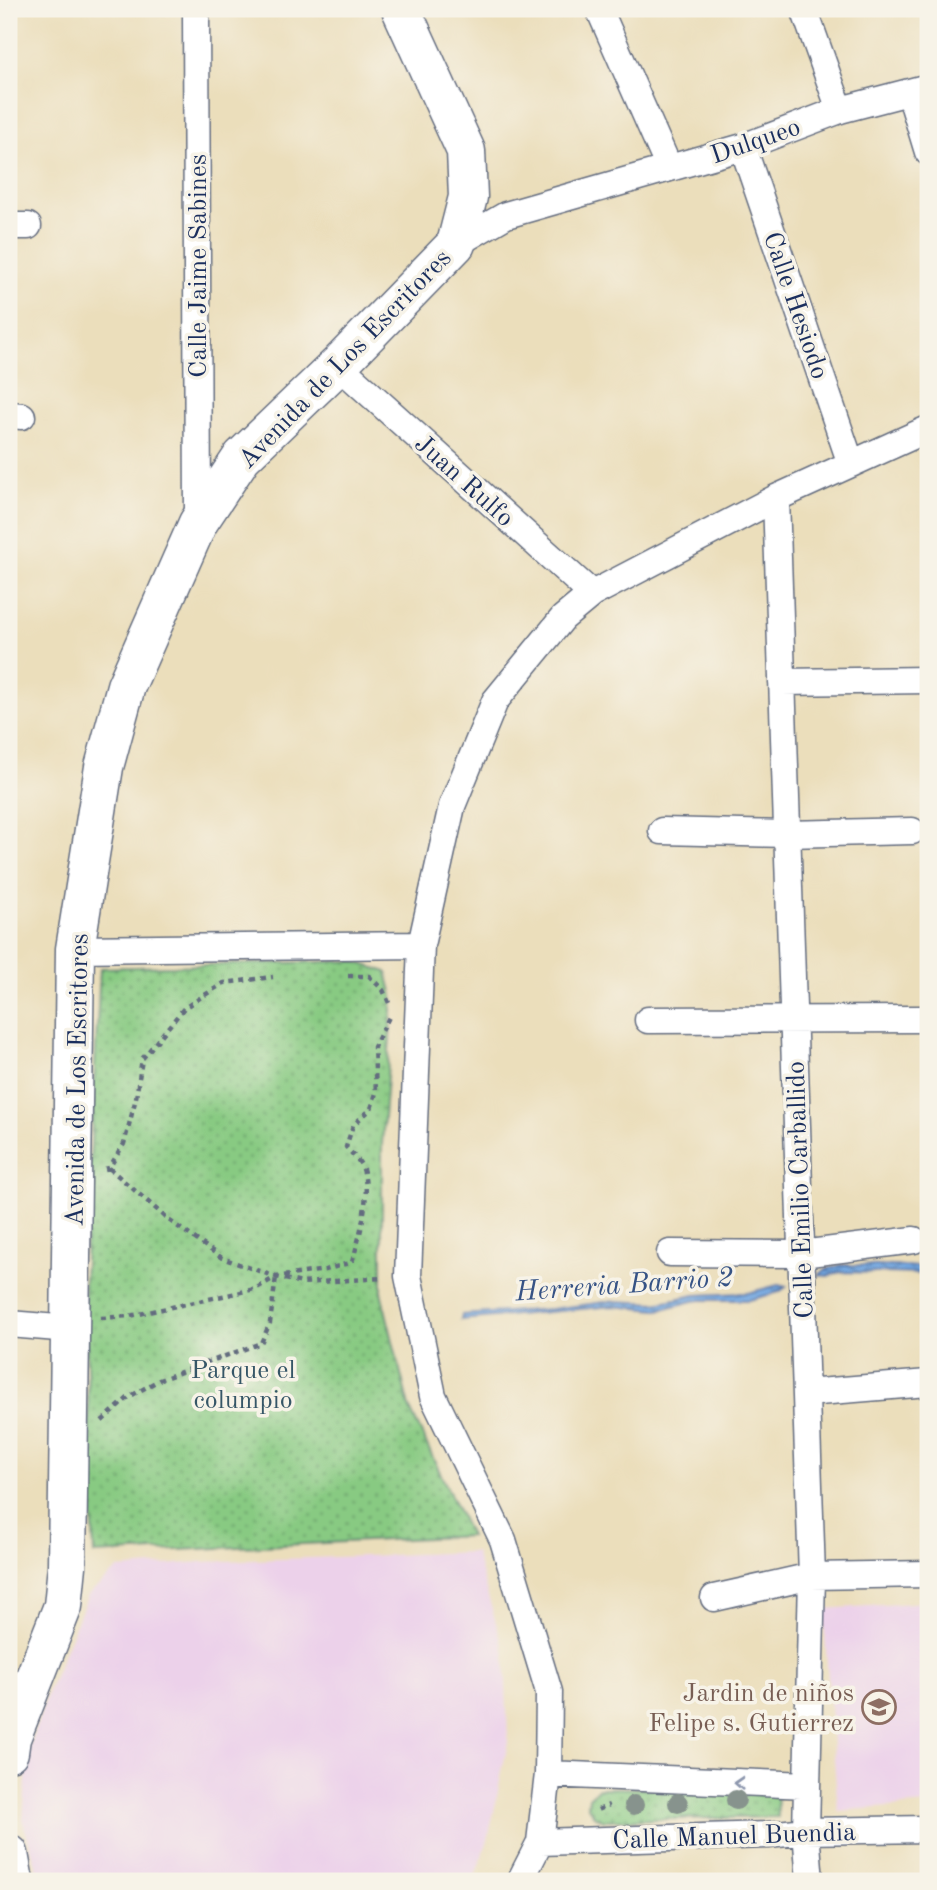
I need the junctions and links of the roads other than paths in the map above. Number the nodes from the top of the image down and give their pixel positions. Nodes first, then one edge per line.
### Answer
1 (196, 9) edge
2 (401, 9) edge
3 (599, 9) edge
4 (803, 9) edge
5 (919, 90) edge
6 (840, 110) junction
7 (743, 147) junction
8 (928, 152) edge
9 (669, 168) junction
10 (456, 244) junction
11 (338, 365) junction
12 (928, 429) edge
13 (851, 464) junction
14 (776, 498) junction
15 (198, 523) junction
16 (592, 594) junction
17 (928, 680) edge
18 (782, 682) junction
19 (662, 831) dead end
20 (912, 831) dead end
21 (787, 834) junction
22 (421, 945) junction
23 (75, 948) junction
24 (928, 1019) edge
25 (648, 1020) dead end
26 (793, 1021) junction
27 (914, 1240) dead end
28 (670, 1253) dead end
29 (801, 1254) junction
30 (9, 1324) edge
31 (70, 1325) junction
32 (928, 1383) edge
33 (806, 1393) junction
34 (928, 1574) edge
35 (812, 1576) junction
36 (714, 1598) dead end
37 (9, 1752) edge
38 (548, 1774) junction
39 (807, 1785) junction
40 (928, 1829) edge
41 (806, 1831) junction
42 (540, 1842) junction
43 (9, 1854) edge
44 (14, 1881) edge
45 (520, 1881) edge
46 (810, 1881) edge

1 - 15 street, Calle Jaime Sabines
2 - 10 main road
3 - 9 street
4 - 6 street
5 - 6 street, Dulqueo
5 - 8 street
6 - 7 street, Dulqueo
7 - 9 street, Dulqueo
7 - 13 street, Calle Hesiodo
9 - 10 street, Avenida de Los Escritores
10 - 11 main road, Avenida de Los Escritores
11 - 15 main road, Avenida de Los Escritores
11 - 16 street, Juan Rulfo
12 - 13 street
13 - 14 street
14 - 16 street
14 - 18 street, Calle Emilio Carballido
15 - 23 main road, Avenida de Los Escritores
16 - 22 street
17 - 18 street
18 - 21 street, Calle Emilio Carballido
19 - 21 street
20 - 21 street
21 - 26 street, Calle Emilio Carballido
22 - 23 street
22 - 38 street
23 - 31 main road, Avenida de Los Escritores
24 - 26 street
25 - 26 street
26 - 29 street, Calle Emilio Carballido
27 - 29 street
28 - 29 street
29 - 33 street, Calle Emilio Carballido
30 - 31 street
31 - 37 main road, Avenida de Los Escritores
32 - 33 street
33 - 35 street, Calle Emilio Carballido
34 - 35 street
35 - 36 street
35 - 39 street, Calle Emilio Carballido
39 -> 38 street, Calle Manuel Buendia
38 - 42 street
39 - 41 street, Calle Emilio Carballido
40 - 41 street, Calle Manuel Buendia
41 - 42 street, Calle Manuel Buendia
41 - 46 street, Calle Emilio Carballido
42 - 45 street
43 - 44 main road

